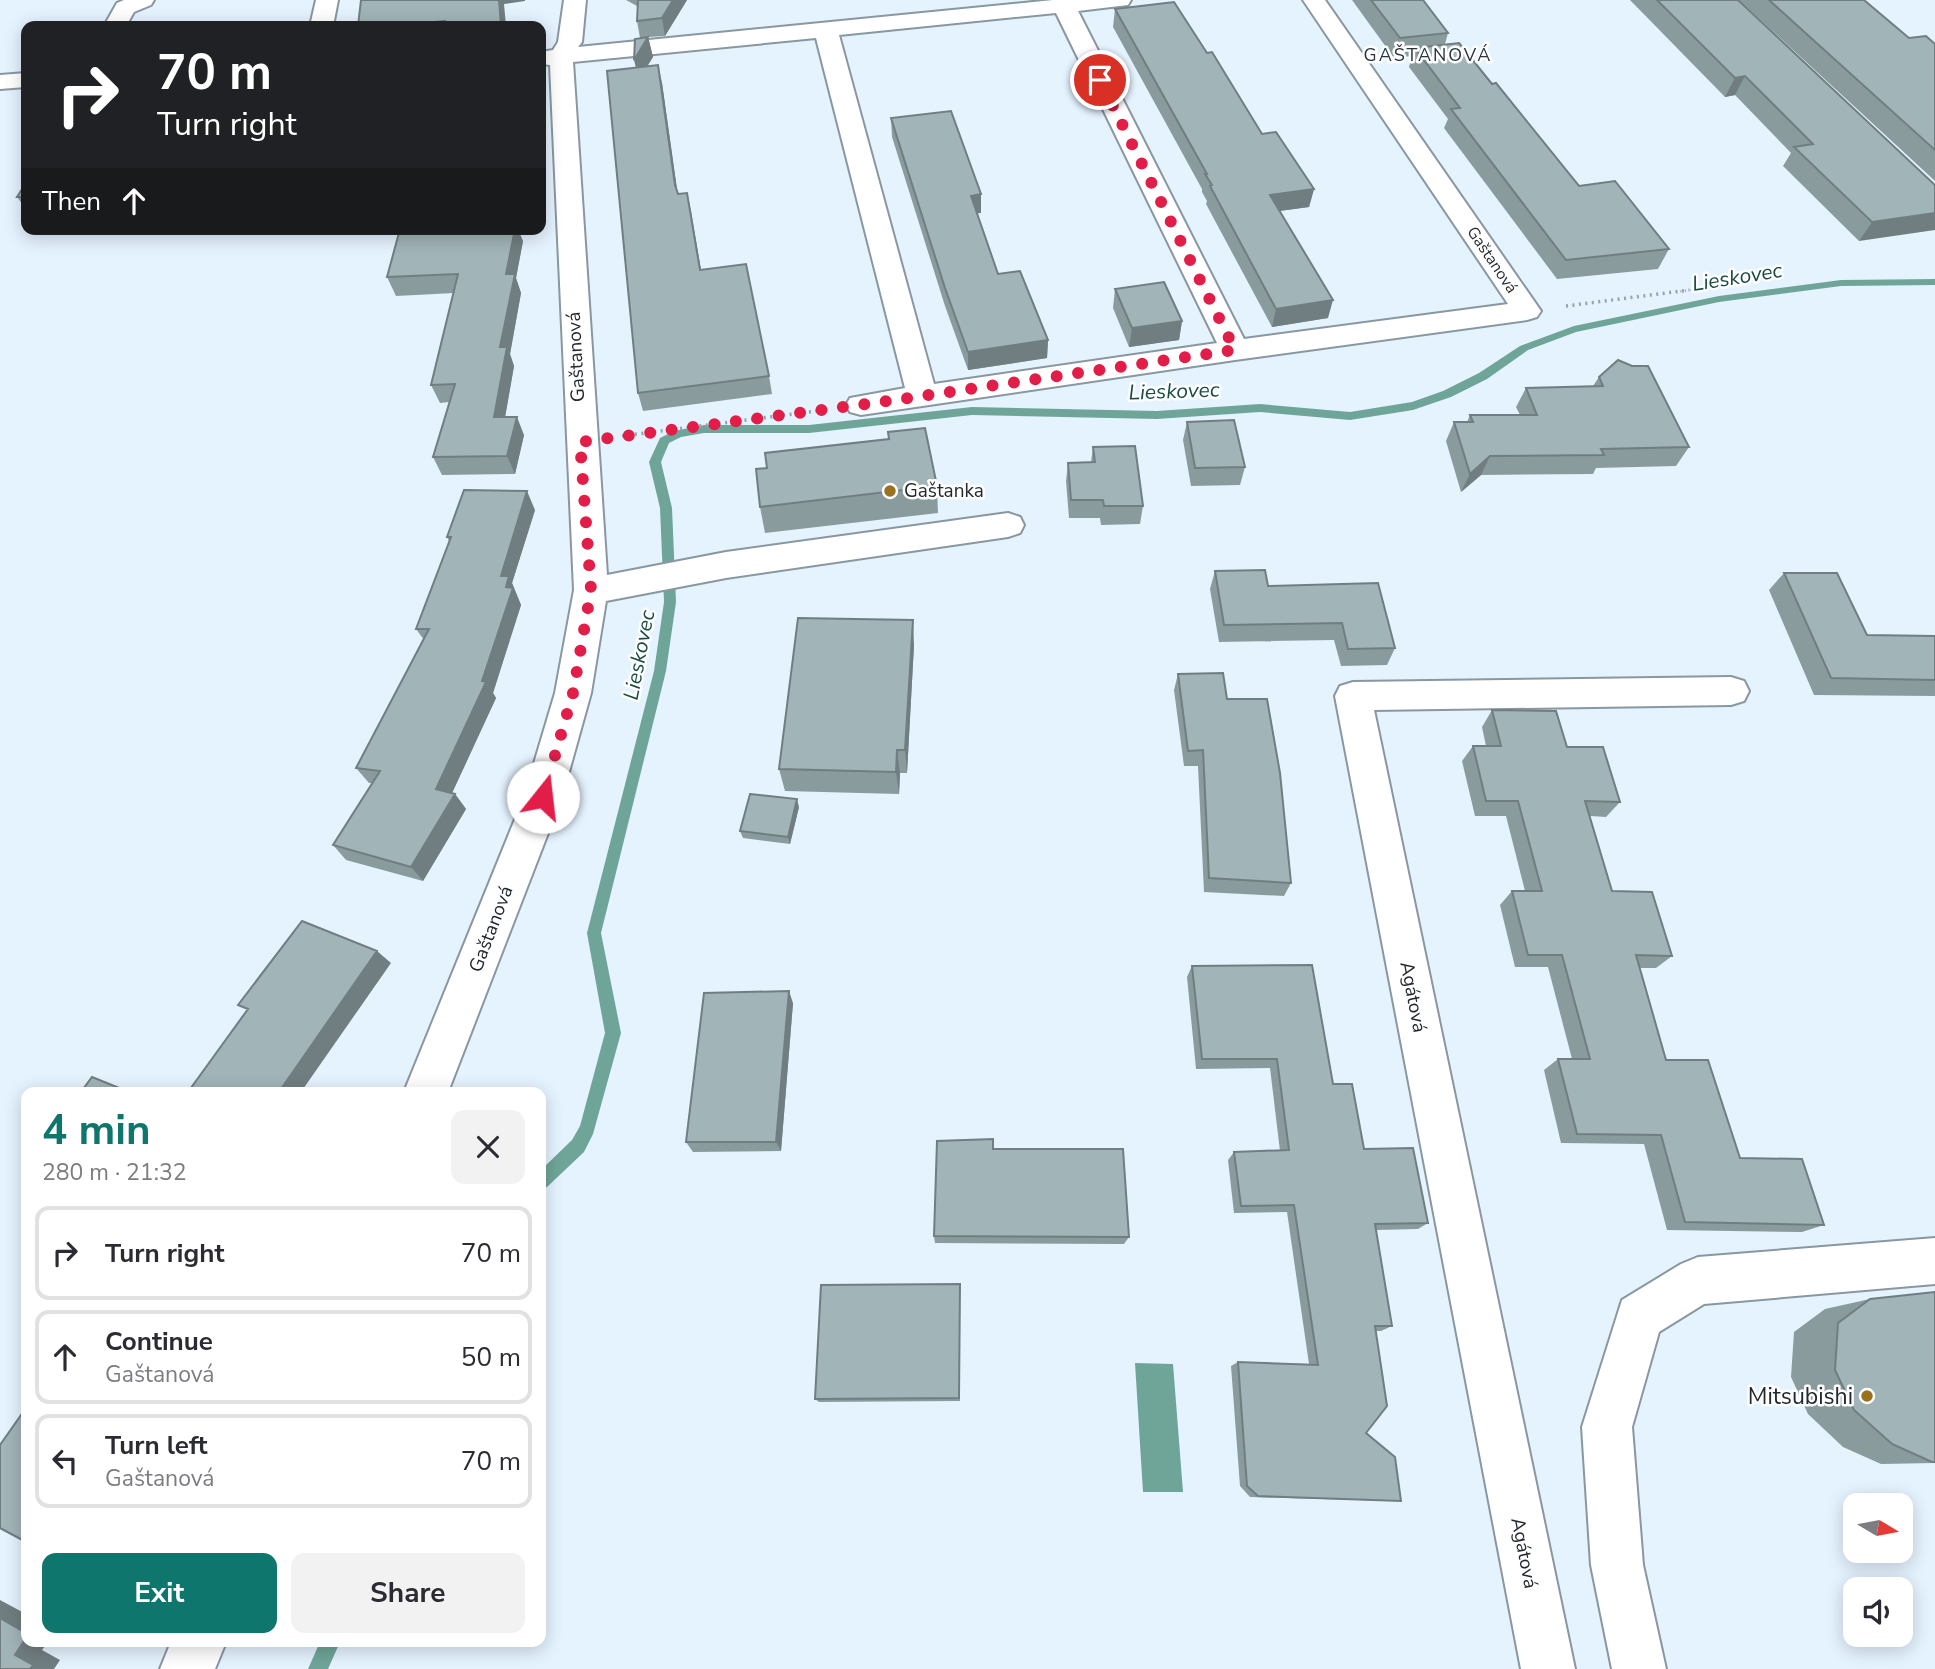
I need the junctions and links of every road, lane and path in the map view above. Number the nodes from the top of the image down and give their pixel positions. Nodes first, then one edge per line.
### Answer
1 (143, 0) edge
2 (327, 0) edge
3 (575, 0) edge
4 (1120, 0) edge
5 (1314, 0) edge
6 (1064, 6) junction
7 (118, 21) edge
8 (323, 21) edge
9 (826, 30) junction
10 (551, 57) edge
11 (21, 80) edge
12 (0, 82) edge
13 (1733, 284) dead end
14 (1527, 312) junction
15 (1235, 350) junction
16 (922, 397) junction
17 (861, 405) joint
18 (580, 442) junction
19 (1009, 525) dead end
20 (591, 590) junction
21 (1731, 691) dead end
22 (428, 1087) edge
23 (1935, 1261) edge
24 (197, 1647) edge
25 (187, 1669) edge
26 (1548, 1669) edge
27 (1639, 1669) edge

1 - 7 street
2 - 8 street
3 - 10 street, Gaštanová
4 - 6 street
5 - 14 street, Gaštanová
6 - 9 street
6 - 15 street
9 - 10 street
9 - 16 street
10 - 18 street, Gaštanová
11 - 12 street
13 - 14 path
14 - 15 street, Gaštanová
15 - 16 street, Gaštanová
16 - 17 street, Gaštanová
17 - 18 path
18 - 20 street, Gaštanová
19 - 20 street
20 - 22 street, Gaštanová
21 - 26 street, Agátová
23 - 27 street
24 - 25 street

